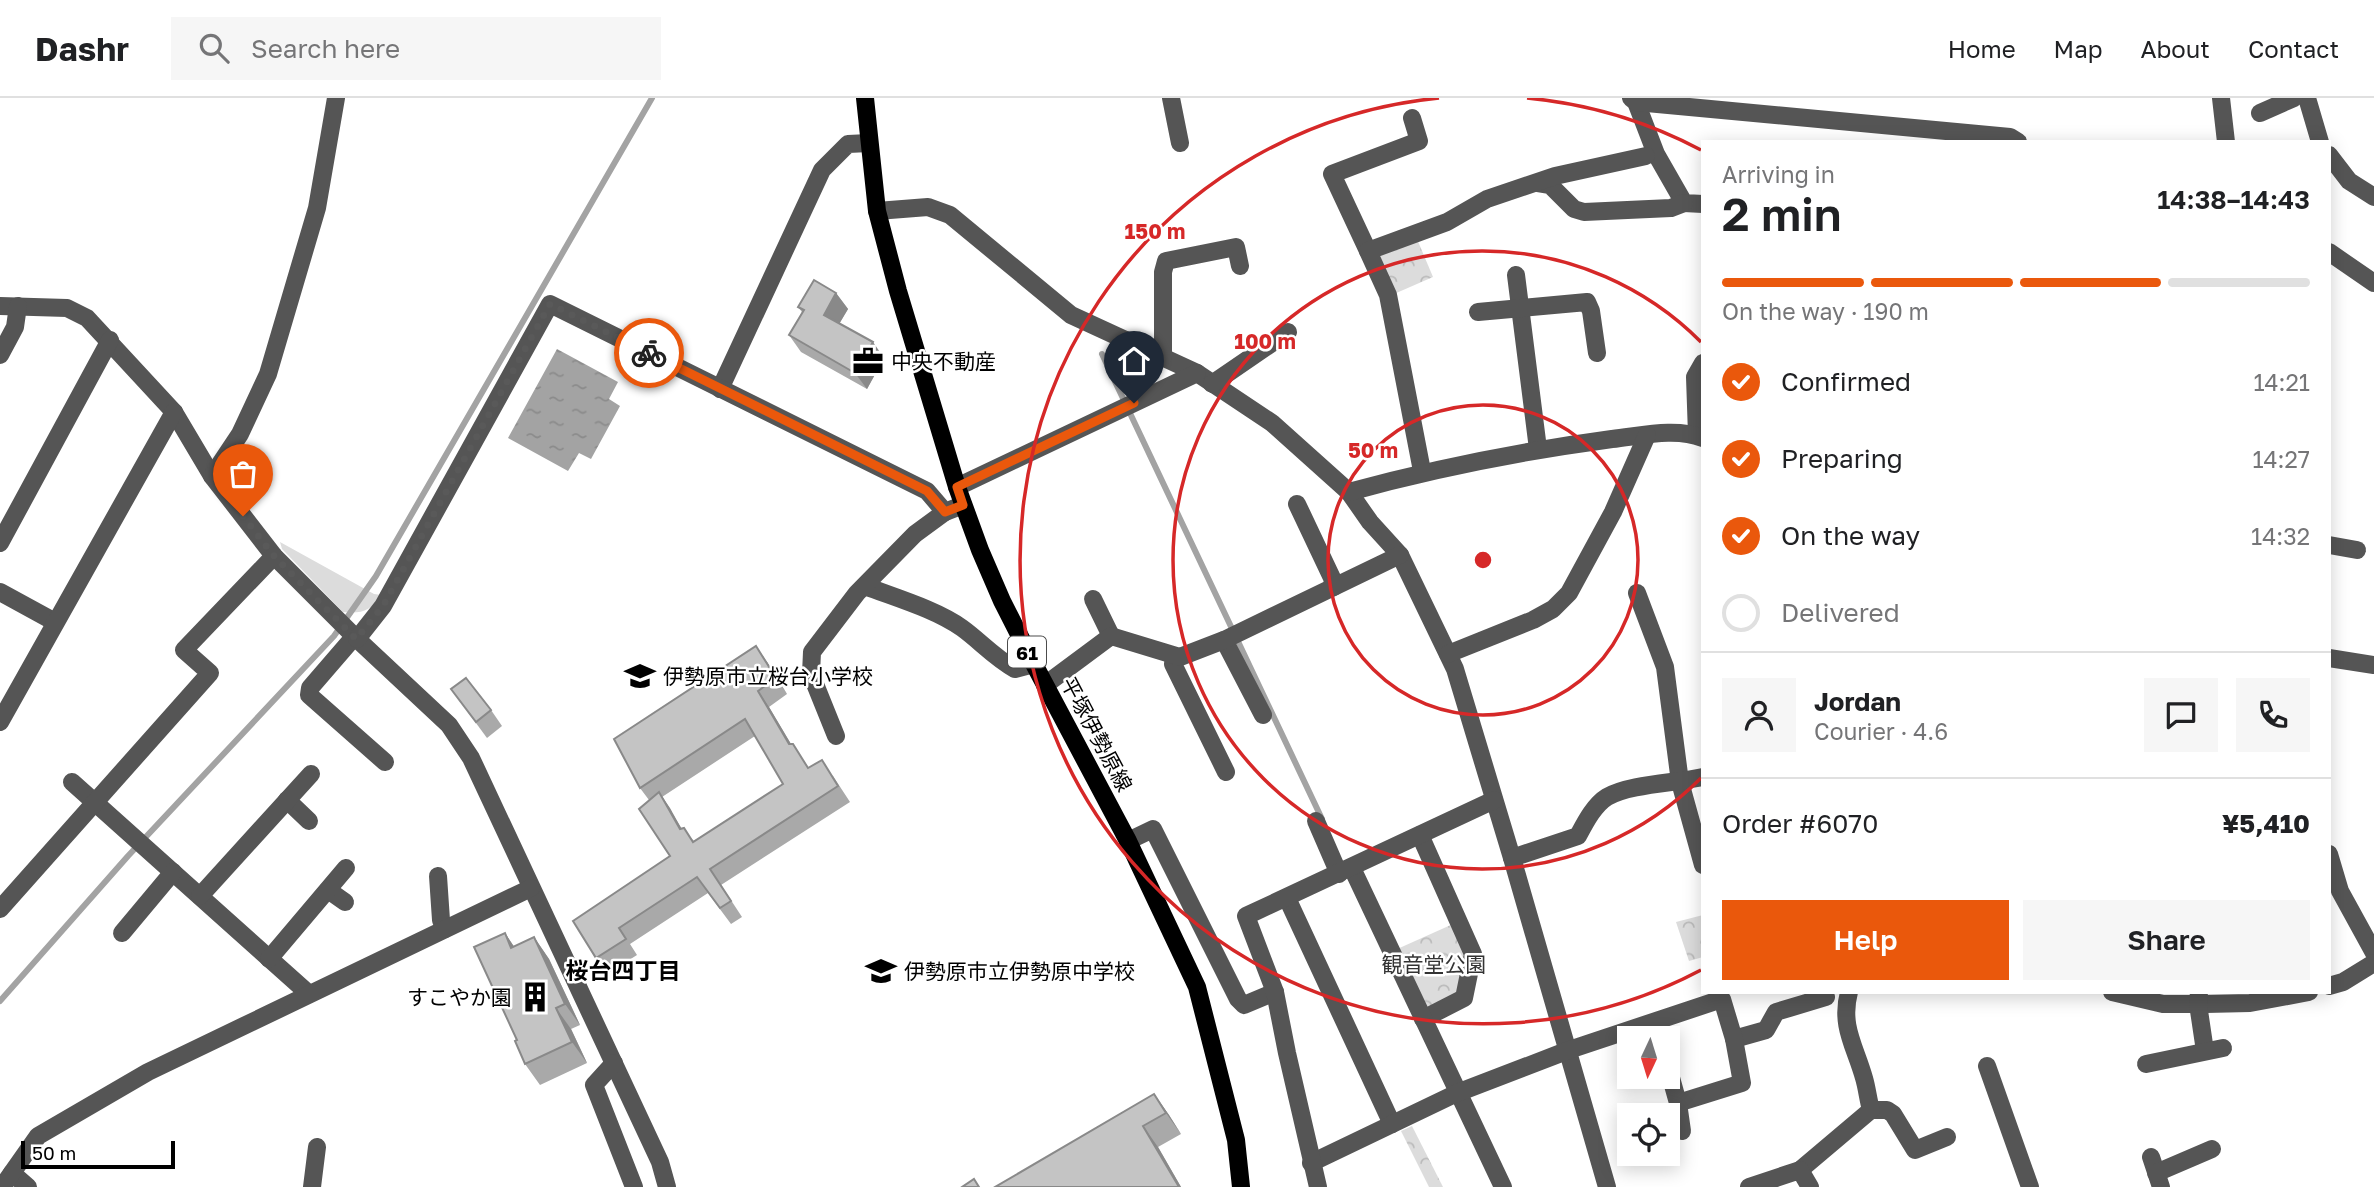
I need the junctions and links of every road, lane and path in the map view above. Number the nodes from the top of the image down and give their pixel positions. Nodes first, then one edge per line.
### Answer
1 (336, 98) edge
2 (869, 98) edge
3 (1171, 98) edge
4 (2221, 98) edge
5 (2294, 98) edge
6 (2307, 98) edge
7 (1633, 100) edge
8 (2260, 113) dead end
9 (1412, 118) dead end
10 (2015, 140) edge
11 (2226, 140) edge
12 (2319, 140) edge
13 (1419, 141) junction
14 (869, 143) junction
15 (1180, 143) dead end
16 (1646, 156) dead end
17 (1429, 157) dead end
18 (2331, 158) edge
19 (1538, 183) junction
20 (2374, 197) edge
21 (1684, 203) junction
22 (1701, 204) edge
23 (877, 211) junction
24 (1368, 250) junction
25 (2331, 253) edge
26 (1240, 266) dead end
27 (1516, 275) dead end
28 (2374, 283) edge
29 (9, 306) edge
30 (1519, 308) junction
31 (1478, 312) dead end
32 (1288, 332) dead end
33 (110, 340) junction
34 (1597, 353) dead end
35 (0, 355) edge
36 (1163, 357) junction
37 (1701, 366) edge
38 (1197, 373) junction
39 (1212, 384) junction
40 (720, 388) junction
41 (174, 412) junction
42 (1647, 435) junction
43 (1700, 436) edge
44 (1538, 449) junction
45 (1422, 471) junction
46 (212, 476) junction
47 (957, 487) junction
48 (1349, 492) junction
49 (1297, 504) dead end
50 (963, 505) junction
51 (945, 512) junction
52 (0, 543) edge
53 (2331, 545) edge
54 (2357, 550) dead end
55 (1400, 555) junction
56 (274, 556) junction
57 (1334, 587) junction
58 (861, 589) junction
59 (0, 592) edge
60 (1637, 593) dead end
61 (1093, 599) dead end
62 (55, 622) junction
63 (1111, 636) junction
64 (355, 638) junction
65 (1224, 640) junction
66 (1448, 654) junction
67 (1174, 656) junction
68 (2331, 658) edge
69 (1034, 664) junction
70 (2374, 665) edge
71 (1045, 684) junction
72 (1263, 715) dead end
73 (0, 722) edge
74 (836, 736) dead end
75 (386, 762) dead end
76 (1226, 772) dead end
77 (311, 774) dead end
78 (1701, 777) edge
79 (72, 782) dead end
80 (1680, 782) junction
81 (287, 800) junction
82 (1494, 800) junction
83 (94, 802) junction
84 (309, 821) dead end
85 (1316, 821) dead end
86 (1420, 835) junction
87 (1128, 841) junction
88 (1512, 858) junction
89 (1701, 858) edge
90 (2331, 861) edge
91 (346, 868) dead end
92 (1345, 871) junction
93 (173, 872) junction
94 (438, 876) dead end
95 (531, 888) junction
96 (328, 890) junction
97 (200, 896) junction
98 (1287, 898) junction
99 (345, 902) dead end
100 (0, 909) edge
101 (445, 929) junction
102 (122, 933) dead end
103 (2374, 953) edge
104 (269, 958) junction
105 (2374, 963) edge
106 (2331, 985) edge
107 (1275, 992) junction
108 (309, 994) junction
109 (1848, 994) edge
110 (2121, 994) edge
111 (2298, 994) edge
112 (1826, 996) dead end
113 (2198, 998) edge
114 (1423, 1019) junction
115 (1664, 1026) edge
116 (1617, 1039) edge
117 (1734, 1039) junction
118 (1569, 1050) junction
119 (614, 1063) junction
120 (2146, 1064) dead end
121 (1990, 1069) dead end
122 (1674, 1089) edge
123 (1457, 1093) junction
124 (1678, 1103) joint
125 (1871, 1110) junction
126 (1680, 1117) edge
127 (1392, 1124) junction
128 (1682, 1131) dead end
129 (1947, 1137) dead end
130 (317, 1147) dead end
131 (2212, 1149) dead end
132 (1311, 1163) junction
133 (1800, 1170) junction
134 (2156, 1172) edge
135 (7, 1180) edge
136 (28, 1187) edge
137 (312, 1187) edge
138 (634, 1187) edge
139 (667, 1187) edge
140 (1241, 1187) edge
141 (1318, 1187) edge
142 (1503, 1187) edge
143 (1607, 1187) edge
144 (1749, 1187) edge
145 (1810, 1187) edge
146 (2030, 1187) edge

1 - 46 street
2 - 14 main road, 平塚伊勢原線 / 61
3 - 15 street
4 - 11 street
5 - 8 street
6 - 12 street
7 - 10 street
7 - 21 street
9 - 13 street
13 - 17 street
13 - 24 street
14 - 23 main road, 平塚伊勢原線 / 61
14 - 40 street
16 - 19 street
18 - 20 street
19 - 21 street
19 - 24 street
21 - 22 street
23 - 36 street
23 - 47 main road, 平塚伊勢原線 / 61
24 - 45 street
25 - 28 street
26 - 36 street
27 - 30 street
29 - 33 street
29 - 35 street
30 - 31 street
30 - 34 street
30 - 44 street
32 - 39 street
33 - 41 street
33 - 52 street
36 - 38 street
37 - 43 street
38 - 39 street
38 - 47 street
39 - 48 street
40 - 51 street
40 - 64 street
41 - 46 street
41 - 62 street
42 - 43 street
42 - 44 street
42 - 66 street
44 - 45 street
45 - 48 street
46 - 56 street
47 - 50 main road, 平塚伊勢原線 / 61
48 - 55 street
49 - 57 street
50 - 51 street
50 - 69 main road, 平塚伊勢原線 / 61
51 - 58 street
53 - 54 street
55 - 57 street
55 - 66 street
56 - 64 street
56 - 83 street
57 - 65 street
58 - 69 street
58 - 74 street
59 - 62 street
60 - 80 street
61 - 63 street
62 - 73 street
63 - 67 street
63 - 71 street
64 - 75 street
64 - 95 street
65 - 67 street
65 - 72 street
66 - 82 street
67 - 76 street
68 - 70 street
69 - 71 main road, 平塚伊勢原線 / 61
71 - 87 main road, 平塚伊勢原線 / 61
77 - 81 street
78 - 80 street
79 - 83 street
80 - 88 street
80 - 89 street
81 - 84 street
81 - 97 street
82 - 86 street
82 - 88 street
83 - 93 street
83 - 100 street
85 - 92 street
86 - 92 street
86 - 114 street
87 - 107 street
87 - 140 main road, 平塚伊勢原線 / 61
88 - 118 street
90 - 103 street
91 - 96 street
92 - 98 street
92 - 114 street
93 - 97 street
93 - 102 street
94 - 101 street
95 - 101 street
95 - 119 street
96 - 99 street
96 - 104 street
97 - 104 street
98 - 107 street
98 - 127 street
101 - 108 street
104 - 108 street
105 - 106 street
107 - 132 street
108 - 135 street
109 - 125 street
110 - 113 street
111 - 113 street
112 - 117 street
113 - 120 street
114 - 123 street
115 - 117 street
116 - 118 street
117 - 124 street
118 - 123 street
118 - 143 street
119 - 138 street
119 - 139 street
121 - 146 street
122 - 124 street
123 - 127 street
123 - 142 street
125 - 129 street
125 - 133 street
126 - 128 street
127 - 132 street
130 - 137 street
131 - 134 street
132 - 141 street
133 - 144 street
133 - 145 street
135 - 136 street

